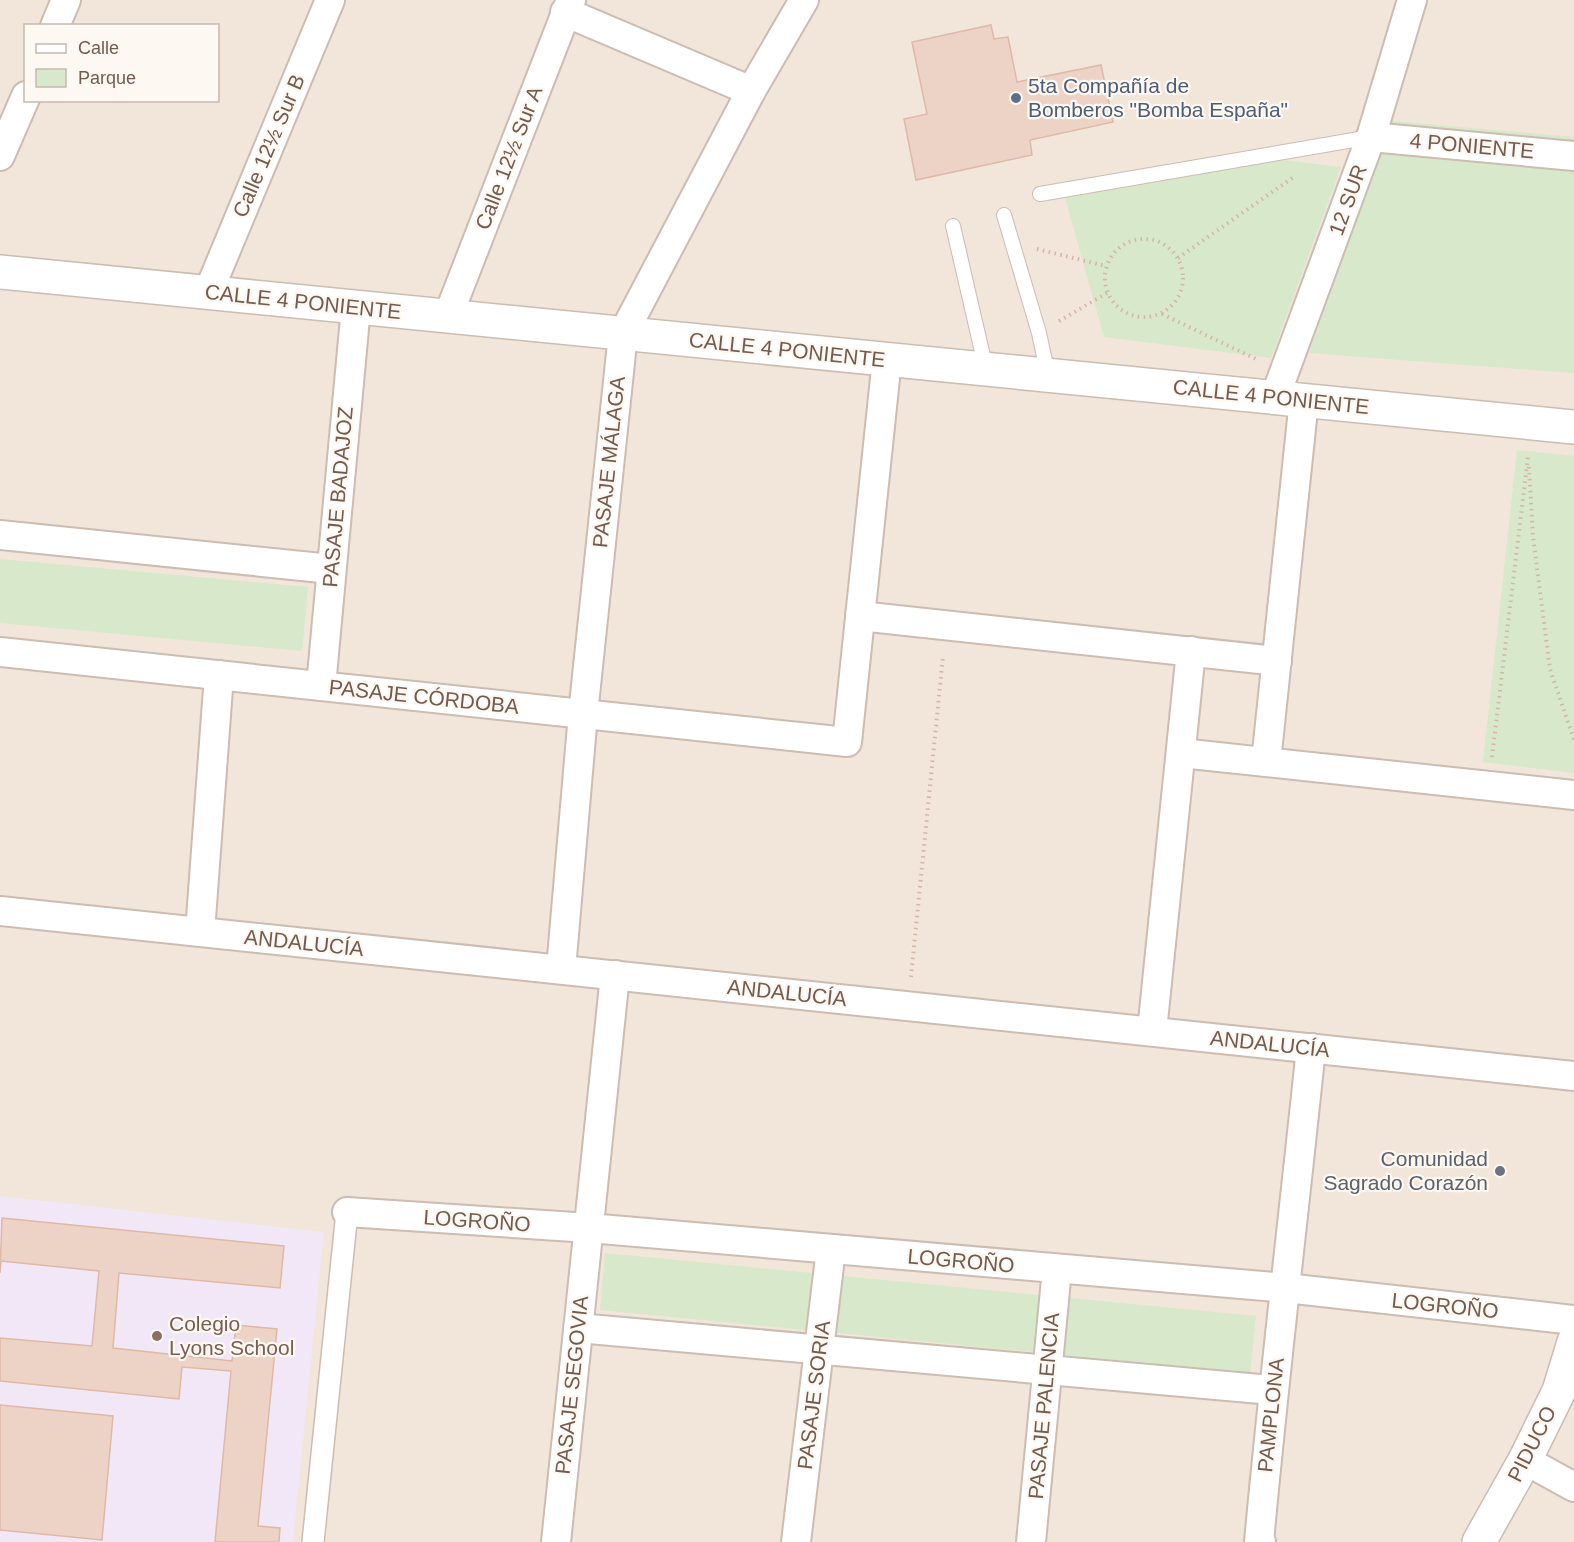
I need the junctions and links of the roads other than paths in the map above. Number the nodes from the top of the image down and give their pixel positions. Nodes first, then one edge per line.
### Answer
1 (66, 0) edge
2 (330, 0) edge
3 (804, 0) edge
4 (1412, 0) edge
5 (568, 6) edge
6 (56, 24) edge
7 (751, 91) junction
8 (24, 101) edge
9 (1371, 137) junction
10 (0, 156) edge
11 (1574, 156) edge
12 (1040, 194) dead end
13 (1004, 215) dead end
14 (952, 226) dead end
15 (0, 272) edge
16 (208, 293) junction
17 (356, 307) junction
18 (448, 316) junction
19 (623, 334) junction
20 (887, 359) junction
21 (986, 369) junction
22 (1048, 375) junction
23 (1288, 390) junction
24 (1574, 427) edge
25 (0, 535) edge
26 (331, 569) junction
27 (860, 616) junction
28 (1191, 651) junction
29 (0, 652) edge
30 (1277, 661) junction
31 (219, 675) junction
32 (321, 686) junction
33 (582, 714) junction
34 (1181, 753) junction
35 (1266, 762) junction
36 (1574, 795) edge
37 (0, 911) edge
38 (200, 932) junction
39 (561, 969) junction
40 (615, 975) junction
41 (1152, 1031) junction
42 (1311, 1048) junction
43 (1574, 1076) edge
44 (347, 1212) joint
45 (589, 1228) junction
46 (831, 1249) junction
47 (1057, 1269) junction
48 (1286, 1288) junction
49 (1574, 1320) edge
50 (578, 1328) junction
51 (1574, 1342) edge
52 (820, 1350) junction
53 (1049, 1370) junction
54 (1272, 1390) junction
55 (1525, 1460) junction
56 (1574, 1487) edge
57 (313, 1542) edge
58 (556, 1542) edge
59 (796, 1542) edge
60 (1031, 1542) edge
61 (1260, 1542) edge
62 (1479, 1542) edge

1 - 6 street
2 - 16 street, Calle 12½ Sur B
3 - 7 street, PASAJE MÁLAGA
4 - 9 street, 12 SUR
5 - 7 street
5 - 18 street, Calle 12½ Sur A
7 - 19 street, PASAJE MÁLAGA
8 - 10 street
9 - 11 street, 4 PONIENTE
9 - 12 lane
9 - 23 street, 12 SUR
13 - 22 lane
14 - 21 lane
15 - 16 street, CALLE 4 PONIENTE
16 - 17 street, CALLE 4 PONIENTE
17 - 18 street, CALLE 4 PONIENTE
17 - 26 street, PASAJE BADAJOZ
18 - 19 street, CALLE 4 PONIENTE
19 - 20 street, CALLE 4 PONIENTE
19 - 33 street, PASAJE MÁLAGA
20 - 21 street, CALLE 4 PONIENTE
20 - 27 street
21 - 22 street, CALLE 4 PONIENTE
22 - 23 street, CALLE 4 PONIENTE
23 - 24 street, CALLE 4 PONIENTE
23 - 30 street, 12 SUR
25 - 26 street
26 - 32 street, PASAJE BADAJOZ
27 - 28 street
27 - 33 street, PASAJE CÓRDOBA
28 - 30 street
28 - 34 street
29 - 31 street, PASAJE CÓRDOBA
30 - 35 street, 12 SUR
31 - 32 street, PASAJE CÓRDOBA
31 - 38 street
32 - 33 street, PASAJE CÓRDOBA
33 - 39 street, PASAJE MÁLAGA
34 - 35 street
34 - 41 street
35 - 36 street
37 - 38 street, ANDALUCÍA
38 - 39 street, ANDALUCÍA
39 - 40 street, ANDALUCÍA
40 - 41 street, ANDALUCÍA
40 - 45 street, PASAJE SEGOVIA
41 - 42 street, ANDALUCÍA
42 - 43 street, ANDALUCÍA
42 - 48 street, PAMPLONA
44 - 45 street, LOGROÑO
44 - 57 street
45 - 46 street, LOGROÑO
45 - 50 street, PASAJE SEGOVIA
46 - 47 street, LOGROÑO
46 - 52 street, PASAJE SORIA
47 - 48 street, LOGROÑO
47 - 53 street, PASAJE PALENCIA
48 - 49 street, LOGROÑO
48 - 54 street, PAMPLONA
50 - 52 street
50 - 58 street, PASAJE SEGOVIA
51 - 55 street, PIDUCO
52 - 53 street
52 - 59 street, PASAJE SORIA
53 - 54 street
53 - 60 street, PASAJE PALENCIA
54 - 61 street, PAMPLONA
55 - 56 street
55 - 62 street, PIDUCO

